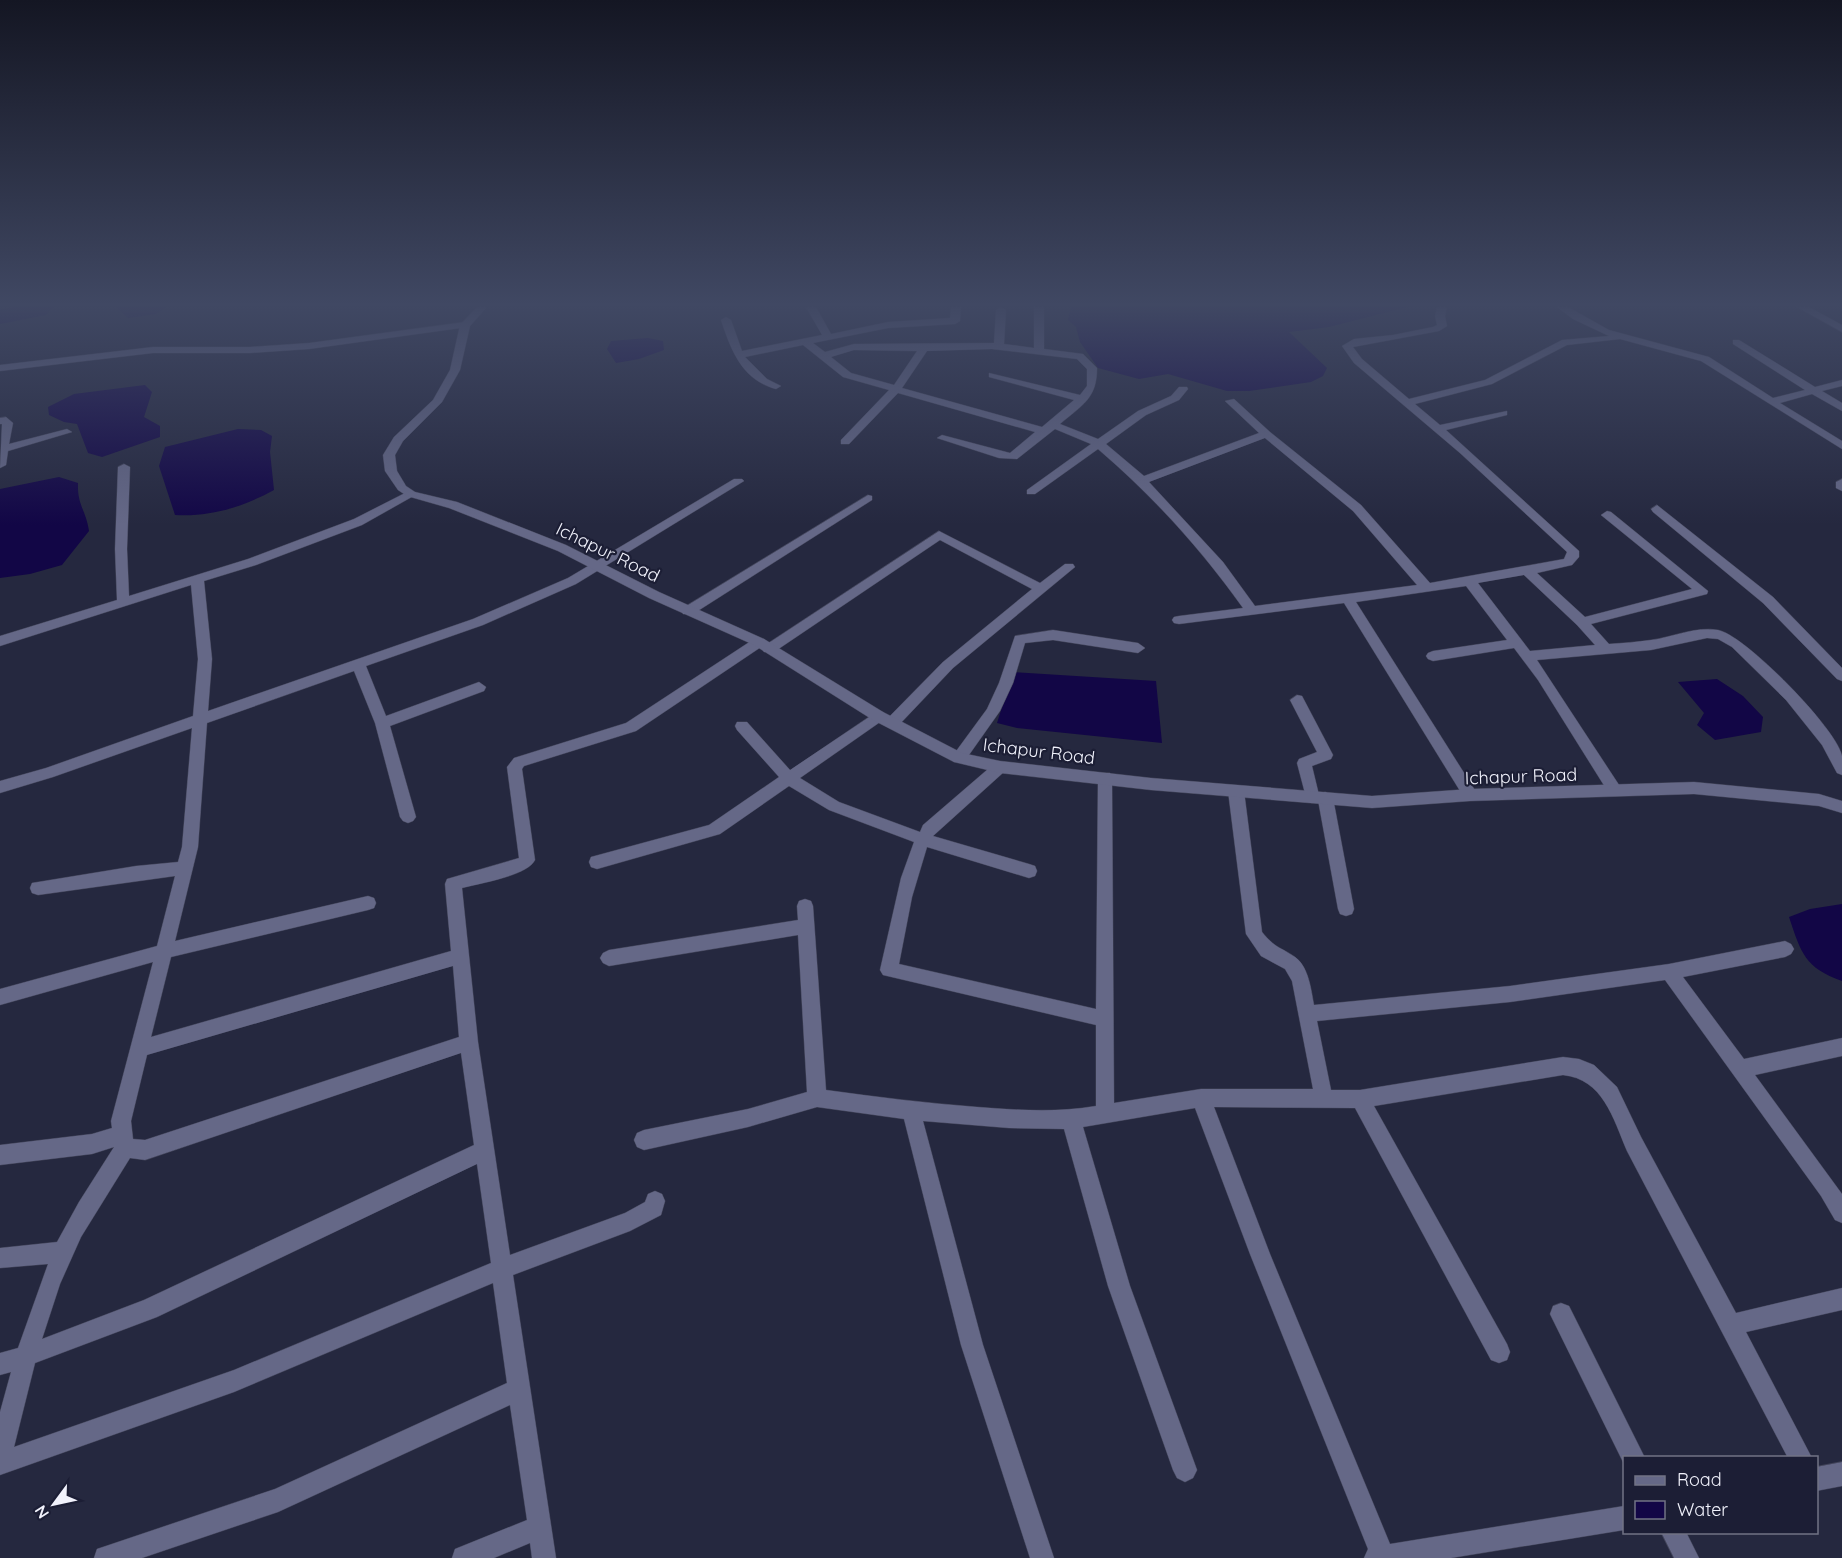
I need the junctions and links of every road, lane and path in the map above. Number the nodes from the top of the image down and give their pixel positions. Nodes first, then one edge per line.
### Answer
1 (449, 380) edge
2 (762, 380) edge
3 (863, 380) edge
4 (902, 380) edge
5 (1010, 380) edge
6 (1092, 380) edge
7 (1380, 380) edge
8 (1492, 380) edge
9 (1737, 380) edge
10 (1794, 380) edge
11 (1842, 383) edge
12 (776, 386) dead end
13 (896, 389) junction
14 (1184, 389) dead end
15 (1812, 391) junction
16 (1082, 399) junction
17 (1230, 401) dead end
18 (1772, 402) junction
19 (1407, 403) junction
20 (1842, 408) edge
21 (1503, 413) dead end
22 (0, 421) edge
23 (1048, 428) junction
24 (1438, 429) junction
25 (67, 432) dead end
26 (1266, 434) junction
27 (942, 438) dead end
28 (845, 442) dead end
29 (1098, 443) junction
30 (1842, 446) edge
31 (3, 449) junction
32 (0, 465) edge
33 (124, 467) dead end
34 (738, 481) dead end
35 (1142, 481) junction
36 (1842, 482) edge
37 (1842, 488) edge
38 (1032, 492) dead end
39 (411, 494) junction
40 (868, 498) dead end
41 (1657, 509) dead end
42 (1608, 514) dead end
43 (596, 566) junction
44 (1069, 567) dead end
45 (1527, 571) junction
46 (196, 579) junction
47 (1469, 581) junction
48 (1427, 588) junction
49 (1041, 589) junction
50 (1348, 599) junction
51 (123, 602) junction
52 (688, 611) junction
53 (1252, 611) junction
54 (1179, 620) dead end
55 (1582, 622) junction
56 (0, 641) edge
57 (1518, 643) junction
58 (764, 646) junction
59 (1138, 648) dead end
60 (1606, 649) junction
61 (1433, 656) dead end
62 (1526, 656) junction
63 (358, 664) junction
64 (1842, 676) edge
65 (479, 687) dead end
66 (1297, 700) dead end
67 (201, 719) junction
68 (885, 719) junction
69 (382, 723) junction
70 (742, 726) dead end
71 (959, 758) junction
72 (1000, 767) junction
73 (1842, 769) edge
74 (1106, 777) junction
75 (788, 778) junction
76 (0, 787) edge
77 (1236, 791) junction
78 (1615, 791) junction
79 (1470, 795) junction
80 (1319, 798) junction
81 (1842, 807) edge
82 (408, 817) dead end
83 (922, 839) junction
84 (597, 862) dead end
85 (185, 868) junction
86 (1029, 871) dead end
87 (38, 888) dead end
88 (368, 903) dead end
89 (805, 906) dead end
90 (1346, 909) dead end
91 (806, 926) junction
92 (1785, 949) dead end
93 (164, 953) junction
94 (462, 956) junction
95 (609, 958) dead end
96 (1669, 972) junction
97 (0, 997) edge
98 (1307, 1014) junction
99 (1105, 1019) junction
100 (469, 1042) junction
101 (1842, 1047) edge
102 (139, 1049) junction
103 (1740, 1069) junction
104 (817, 1098) junction
105 (1201, 1098) junction
106 (1324, 1099) junction
107 (1360, 1099) junction
108 (911, 1112) junction
109 (1105, 1116) junction
110 (1071, 1120) junction
111 (644, 1140) dead end
112 (124, 1141) junction
113 (484, 1150) junction
114 (0, 1155) edge
115 (655, 1201) dead end
116 (1842, 1213) edge
117 (64, 1252) junction
118 (0, 1258) edge
119 (502, 1269) junction
120 (1842, 1299) edge
121 (1561, 1314) dead end
122 (1730, 1325) junction
123 (1499, 1352) dead end
124 (26, 1356) junction
125 (0, 1364) edge
126 (519, 1389) junction
127 (0, 1456) edge
128 (1633, 1456) edge
129 (1800, 1456) edge
130 (0, 1463) edge
131 (1185, 1470) dead end
132 (1842, 1474) edge
133 (1818, 1479) edge
134 (1623, 1518) edge
135 (540, 1527) junction
136 (1673, 1534) edge
137 (1381, 1557) edge
138 (106, 1558) edge
139 (464, 1558) edge
140 (544, 1558) edge
141 (1042, 1558) edge
142 (1687, 1558) edge

1 - 39 street
2 - 12 street
3 - 13 street
4 - 13 street
5 - 16 street
6 - 16 street
7 - 19 street
8 - 19 street
9 - 18 street
10 - 15 street
11 - 15 street
13 - 23 street
13 - 28 street
14 - 29 street
15 - 18 street
15 - 20 street
16 - 23 street
17 - 26 street
18 - 30 street
19 - 24 street
21 - 24 street
22 - 31 street
23 - 27 street
23 - 29 street
24 - 45 street
25 - 31 street
26 - 35 street
26 - 48 street
29 - 35 street
29 - 38 street
31 - 32 street
33 - 51 street
34 - 43 street
35 - 53 street
36 - 37 street
39 - 43 street, Ichapur Road
39 - 46 street
40 - 52 street
41 - 64 street
42 - 55 street
43 - 52 street, Ichapur Road
43 - 63 street
44 - 49 street
45 - 47 street
45 - 55 street
46 - 51 street
46 - 67 street
47 - 48 street
47 - 57 street
48 - 50 street
49 - 58 street
49 - 68 street
50 - 53 street
50 - 79 street
51 - 56 street
52 - 58 street, Ichapur Road
53 - 54 street
55 - 60 street
57 - 61 street
57 - 62 street
58 - 68 street, Ichapur Road
58 - 94 street
59 - 71 street
60 - 62 street
60 - 73 street
62 - 78 street
63 - 67 street
63 - 69 street
65 - 69 street
66 - 80 street
67 - 76 street
67 - 85 street
68 - 71 street, Ichapur Road
68 - 75 street
69 - 82 street
70 - 75 street
71 - 72 street, Ichapur Road
72 - 74 street, Ichapur Road
72 - 83 street
74 - 77 street, Ichapur Road
74 - 99 street
75 - 83 street
75 - 84 street
77 - 80 street, Ichapur Road
77 - 98 street
78 - 79 street, Ichapur Road
78 - 81 street, Ichapur Road
79 - 80 street, Ichapur Road
80 - 90 street
83 - 86 street
83 - 99 street
85 - 87 street
85 - 93 street
88 - 93 street
89 - 91 street
91 - 95 street
91 - 104 street
92 - 96 street
93 - 97 street
93 - 102 street
94 - 100 street
94 - 102 street
96 - 98 street
96 - 103 street
98 - 106 street
99 - 109 street
100 - 112 street
100 - 113 street
101 - 103 street
102 - 112 street
103 - 116 street
104 - 108 street
104 - 111 street
105 - 106 street
105 - 109 street
105 - 137 street
106 - 107 street
107 - 122 street
107 - 123 street
108 - 110 street
108 - 141 street
109 - 110 street
110 - 131 street
112 - 114 street
112 - 117 street
113 - 119 street
113 - 124 street
115 - 119 street
117 - 118 street
117 - 124 street
119 - 126 street
119 - 130 street
120 - 122 street
121 - 128 street
122 - 129 street
124 - 125 street
124 - 127 street
126 - 135 street
126 - 138 street
132 - 133 street
134 - 137 street
135 - 139 street
135 - 140 street
136 - 142 street

